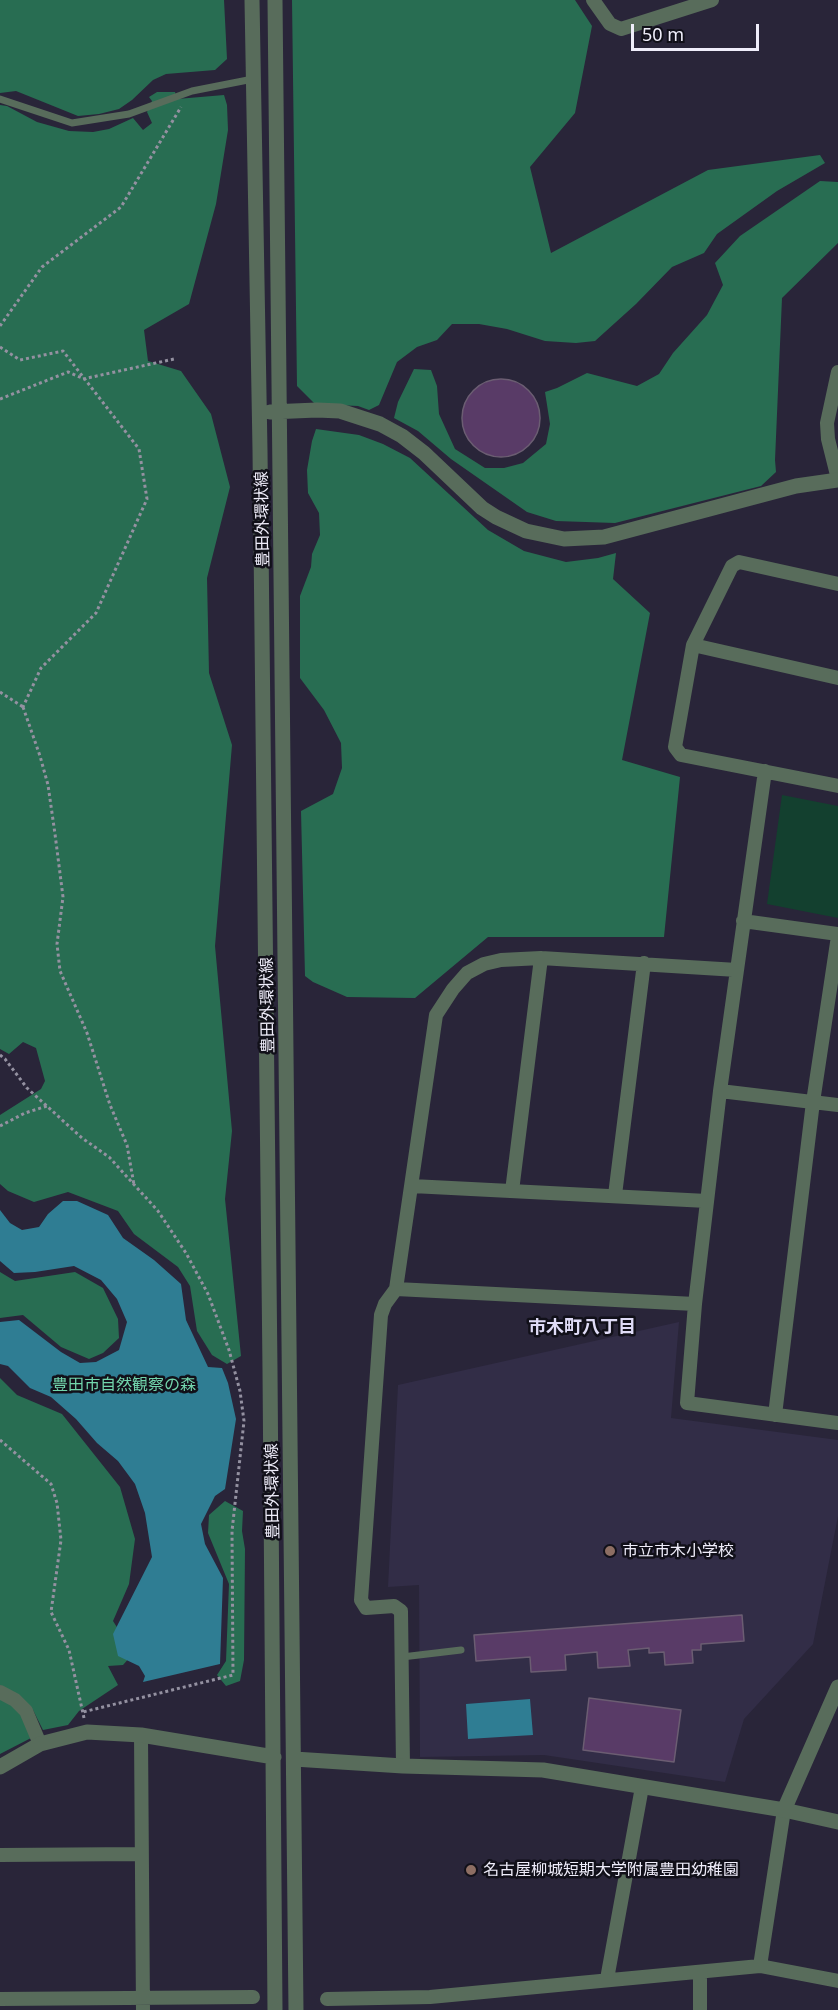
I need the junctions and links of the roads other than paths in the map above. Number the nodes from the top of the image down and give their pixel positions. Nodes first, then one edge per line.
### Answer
1 (252, 0) edge
2 (275, 0) edge
3 (593, 0) edge
4 (712, 0) edge
5 (253, 79) junction
6 (0, 99) edge
7 (838, 372) edge
8 (279, 411) junction
9 (259, 412) junction
10 (838, 479) edge
11 (838, 584) edge
12 (693, 645) junction
13 (838, 678) edge
14 (765, 771) junction
15 (838, 786) edge
16 (743, 921) junction
17 (838, 935) edge
18 (541, 958) junction
19 (644, 963) junction
20 (737, 970) junction
21 (720, 1091) junction
22 (813, 1102) junction
23 (838, 1105) edge
24 (412, 1186) junction
25 (512, 1191) junction
26 (615, 1195) junction
27 (707, 1201) junction
28 (396, 1289) junction
29 (695, 1304) junction
30 (774, 1415) junction
31 (838, 1423) edge
32 (461, 1650) dead end
33 (402, 1657) junction
34 (838, 1687) edge
35 (0, 1692) edge
36 (141, 1735) junction
37 (40, 1744) junction
38 (274, 1757) junction
39 (294, 1760) junction
40 (403, 1766) junction
41 (0, 1767) edge
42 (642, 1786) junction
43 (784, 1809) junction
44 (838, 1822) edge
45 (141, 1854) junction
46 (0, 1856) edge
47 (760, 1966) junction
48 (699, 1973) junction
49 (608, 1979) junction
50 (838, 1981) edge
51 (253, 1997) dead end
52 (0, 1999) edge
53 (327, 1999) dead end
54 (430, 2003) edge
55 (143, 2004) edge
56 (275, 2010) edge
57 (296, 2010) edge
58 (700, 2010) edge

1 - 5 street, 豊田外環状線
2 - 8 street, 豊田外環状線
3 - 4 street
5 - 6 lane
5 - 9 street, 豊田外環状線
7 - 10 street
8 - 9 street
8 - 10 street
8 - 39 street, 豊田外環状線
9 - 38 street, 豊田外環状線
11 - 12 street
12 - 13 street
12 - 14 street
14 - 15 street
14 - 16 street
16 - 17 street
16 - 20 street
17 - 22 street
18 - 19 street
18 - 24 street
18 - 25 street
19 - 20 street
19 - 26 street
20 - 21 street
21 - 22 street
21 - 27 street
22 - 23 street
22 - 30 street
24 - 25 street
24 - 28 street
25 - 26 street
26 - 27 street
27 - 29 street
28 - 29 street
28 - 33 street
29 - 30 street
30 - 31 street
32 - 33 lane
33 - 40 street
34 - 43 street
35 - 37 street
36 - 37 street
36 - 38 street
36 - 45 street
37 - 41 street
38 - 56 street, 豊田外環状線
39 - 40 street
39 - 57 street, 豊田外環状線
40 - 42 street
42 - 43 street
42 - 49 street
43 - 44 street
43 - 47 street
45 - 46 street
45 - 55 street
47 - 48 street
47 - 50 street
48 - 49 street
48 - 58 street
49 - 54 street
51 - 55 street
52 - 55 street
53 - 54 street

